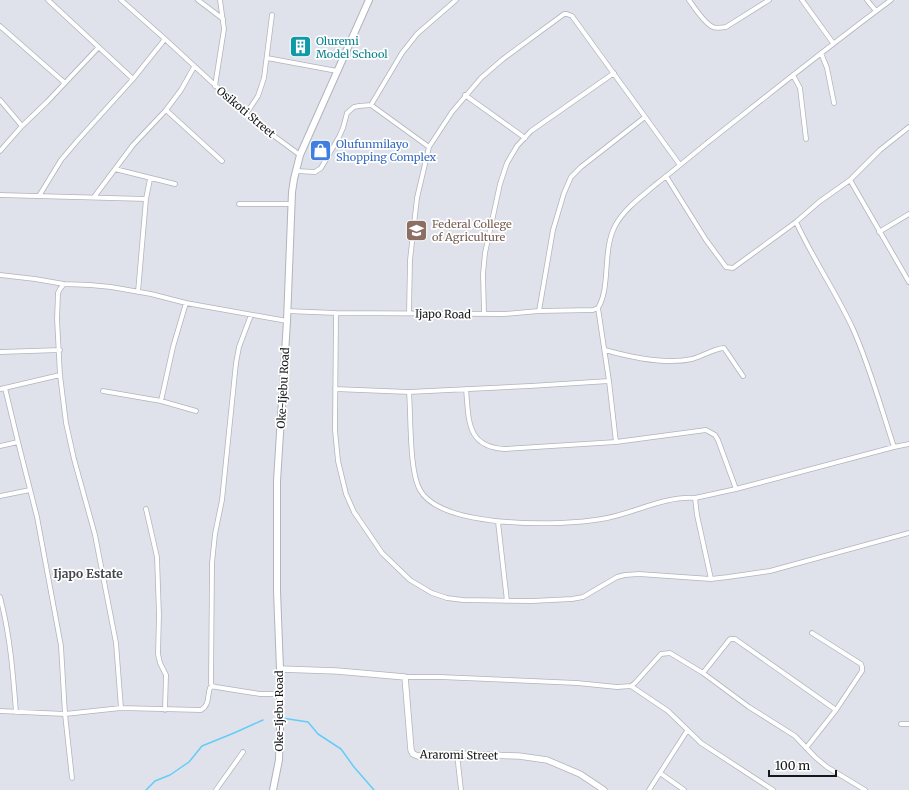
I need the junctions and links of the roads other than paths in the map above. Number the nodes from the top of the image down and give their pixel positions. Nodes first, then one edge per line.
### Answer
1 (48, 0) edge
2 (121, 0) edge
3 (198, 0) edge
4 (220, 0) edge
5 (369, 0) edge
6 (456, 0) edge
7 (689, 0) edge
8 (769, 0) edge
9 (802, 0) edge
10 (867, 0) edge
11 (891, 0) edge
12 (876, 11) junction
13 (272, 15) dead end
14 (223, 19) junction
15 (0, 26) edge
16 (165, 39) junction
17 (833, 43) junction
18 (98, 48) junction
19 (821, 54) junction
20 (267, 58) junction
21 (194, 67) junction
22 (337, 71) junction
23 (614, 73) junction
24 (793, 75) junction
25 (133, 79) junction
26 (65, 83) junction
27 (215, 86) junction
28 (465, 95) junction
29 (0, 100) edge
30 (834, 103) dead end
31 (371, 105) junction
32 (166, 110) junction
33 (246, 114) junction
34 (645, 117) junction
35 (22, 126) junction
36 (909, 127) edge
37 (525, 138) junction
38 (806, 139) dead end
39 (429, 147) junction
40 (0, 151) edge
41 (300, 155) junction
42 (222, 161) dead end
43 (680, 164) junction
44 (115, 169) junction
45 (296, 171) junction
46 (666, 176) junction
47 (150, 179) junction
48 (850, 180) junction
49 (175, 184) dead end
50 (0, 195) edge
51 (39, 196) junction
52 (94, 198) junction
53 (146, 199) junction
54 (239, 204) dead end
55 (291, 204) junction
56 (909, 214) edge
57 (796, 222) junction
58 (879, 232) junction
59 (0, 275) edge
60 (909, 282) edge
61 (64, 284) junction
62 (138, 292) junction
63 (186, 303) junction
64 (598, 308) junction
65 (287, 311) junction
66 (540, 311) junction
67 (336, 313) junction
68 (409, 313) junction
69 (484, 314) junction
70 (251, 315) junction
71 (287, 321) junction
72 (60, 350) junction
73 (605, 350) junction
74 (0, 352) edge
75 (60, 375) junction
76 (743, 376) dead end
77 (609, 381) junction
78 (2, 389) edge
79 (335, 389) junction
80 (466, 389) junction
81 (103, 392) dead end
82 (409, 392) junction
83 (161, 401) junction
84 (196, 411) dead end
85 (18, 442) junction
86 (616, 442) junction
87 (909, 444) edge
88 (0, 446) edge
89 (894, 447) junction
90 (736, 489) junction
91 (30, 490) junction
92 (0, 496) edge
93 (695, 498) junction
94 (146, 509) dead end
95 (498, 522) junction
96 (909, 533) edge
97 (711, 579) junction
98 (0, 597) edge
99 (507, 601) junction
100 (812, 633) dead end
101 (280, 670) junction
102 (703, 673) junction
103 (405, 678) junction
104 (212, 686) junction
105 (631, 686) junction
106 (279, 694) junction
107 (121, 708) junction
108 (165, 710) junction
109 (836, 710) junction
110 (0, 711) edge
111 (16, 712) junction
112 (65, 714) junction
113 (901, 724) dead end
114 (909, 724) edge
115 (687, 731) junction
116 (806, 748) junction
117 (243, 752) dead end
118 (457, 754) junction
119 (660, 773) junction
120 (72, 778) dead end
121 (216, 790) edge
122 (273, 790) edge
123 (461, 790) edge
124 (604, 790) edge
125 (649, 790) edge
126 (684, 790) edge
127 (773, 790) edge
128 (865, 790) edge

1 - 18 street
2 - 16 street, Osikoti Street
3 - 14 street
4 - 14 street
5 - 22 main road, Oke-Ijebu Road
6 - 31 street
7 - 8 street
9 - 17 street
10 - 12 street
11 - 12 street
12 - 17 street
13 - 20 street
14 - 27 street
15 - 26 street
16 - 21 street, Osikoti Street
16 - 25 street
17 - 19 street
18 - 25 street
18 - 26 street
19 - 24 street
19 - 30 street
20 - 22 street
20 - 33 street
21 - 27 street, Osikoti Street
21 - 32 street
22 - 41 main road, Oke-Ijebu Road
23 - 28 street
23 - 34 street
23 - 37 street
24 - 38 street
24 - 43 street
25 - 51 street
26 - 35 street
27 - 33 street, Osikoti Street
28 - 37 street
28 - 39 street
29 - 35 street
31 - 39 street
31 - 45 street
32 - 42 street
32 - 44 street
33 - 41 street, Osikoti Street
34 - 43 street
34 - 66 street
35 - 40 street
36 - 48 street
37 - 69 street
39 - 68 street
41 - 45 main road, Oke-Ijebu Road
43 - 46 street
44 - 47 street
44 - 52 street
45 - 55 main road, Oke-Ijebu Road
46 - 57 street
46 - 64 street
47 - 49 street
47 - 53 street
48 - 57 street
48 - 58 street
50 - 51 street
51 - 52 street
52 - 53 street
53 - 62 street
54 - 55 street
55 - 65 main road, Oke-Ijebu Road
56 - 58 street
57 - 89 street
58 - 60 street
59 - 61 street
61 - 62 street
61 - 72 street
62 - 63 street
63 - 70 street
63 - 83 street
64 - 66 street, Ijapo Road
64 - 73 street
65 - 67 street, Ijapo Road
65 - 71 main road, Oke-Ijebu Road
66 - 69 street, Ijapo Road
67 - 68 street, Ijapo Road
67 - 79 street
68 - 69 street, Ijapo Road
70 - 71 street
70 - 104 street
71 - 101 main road, Oke-Ijebu Road
72 - 74 street
72 - 75 street
73 - 76 street
73 - 77 street
75 - 78 street
75 - 107 street
77 - 80 street
77 - 86 street
78 - 85 street
79 - 82 street
79 - 99 street
80 - 82 street
80 - 86 street
81 - 83 street
82 - 95 street
83 - 84 street
85 - 88 street
85 - 91 street
86 - 90 street
87 - 89 street
89 - 90 street
90 - 93 street
91 - 92 street
91 - 112 street
93 - 95 street
93 - 97 street
94 - 108 street
95 - 99 street
96 - 97 street
97 - 99 street
98 - 111 street
100 - 109 street
101 - 103 street
101 - 106 main road, Oke-Ijebu Road
102 - 105 street
102 - 109 street
102 - 116 street
103 - 105 street
103 - 118 street, Araromi Street
104 - 106 street
104 - 108 street
105 - 115 street
106 - 122 main road, Oke-Ijebu Road
107 - 108 street
107 - 112 street
109 - 116 street
110 - 111 street
111 - 112 street
112 - 120 street
113 - 114 street
115 - 119 street
115 - 127 street
116 - 128 street
117 - 121 street
118 - 123 street
118 - 124 street, Araromi Street
119 - 125 street
119 - 126 street

